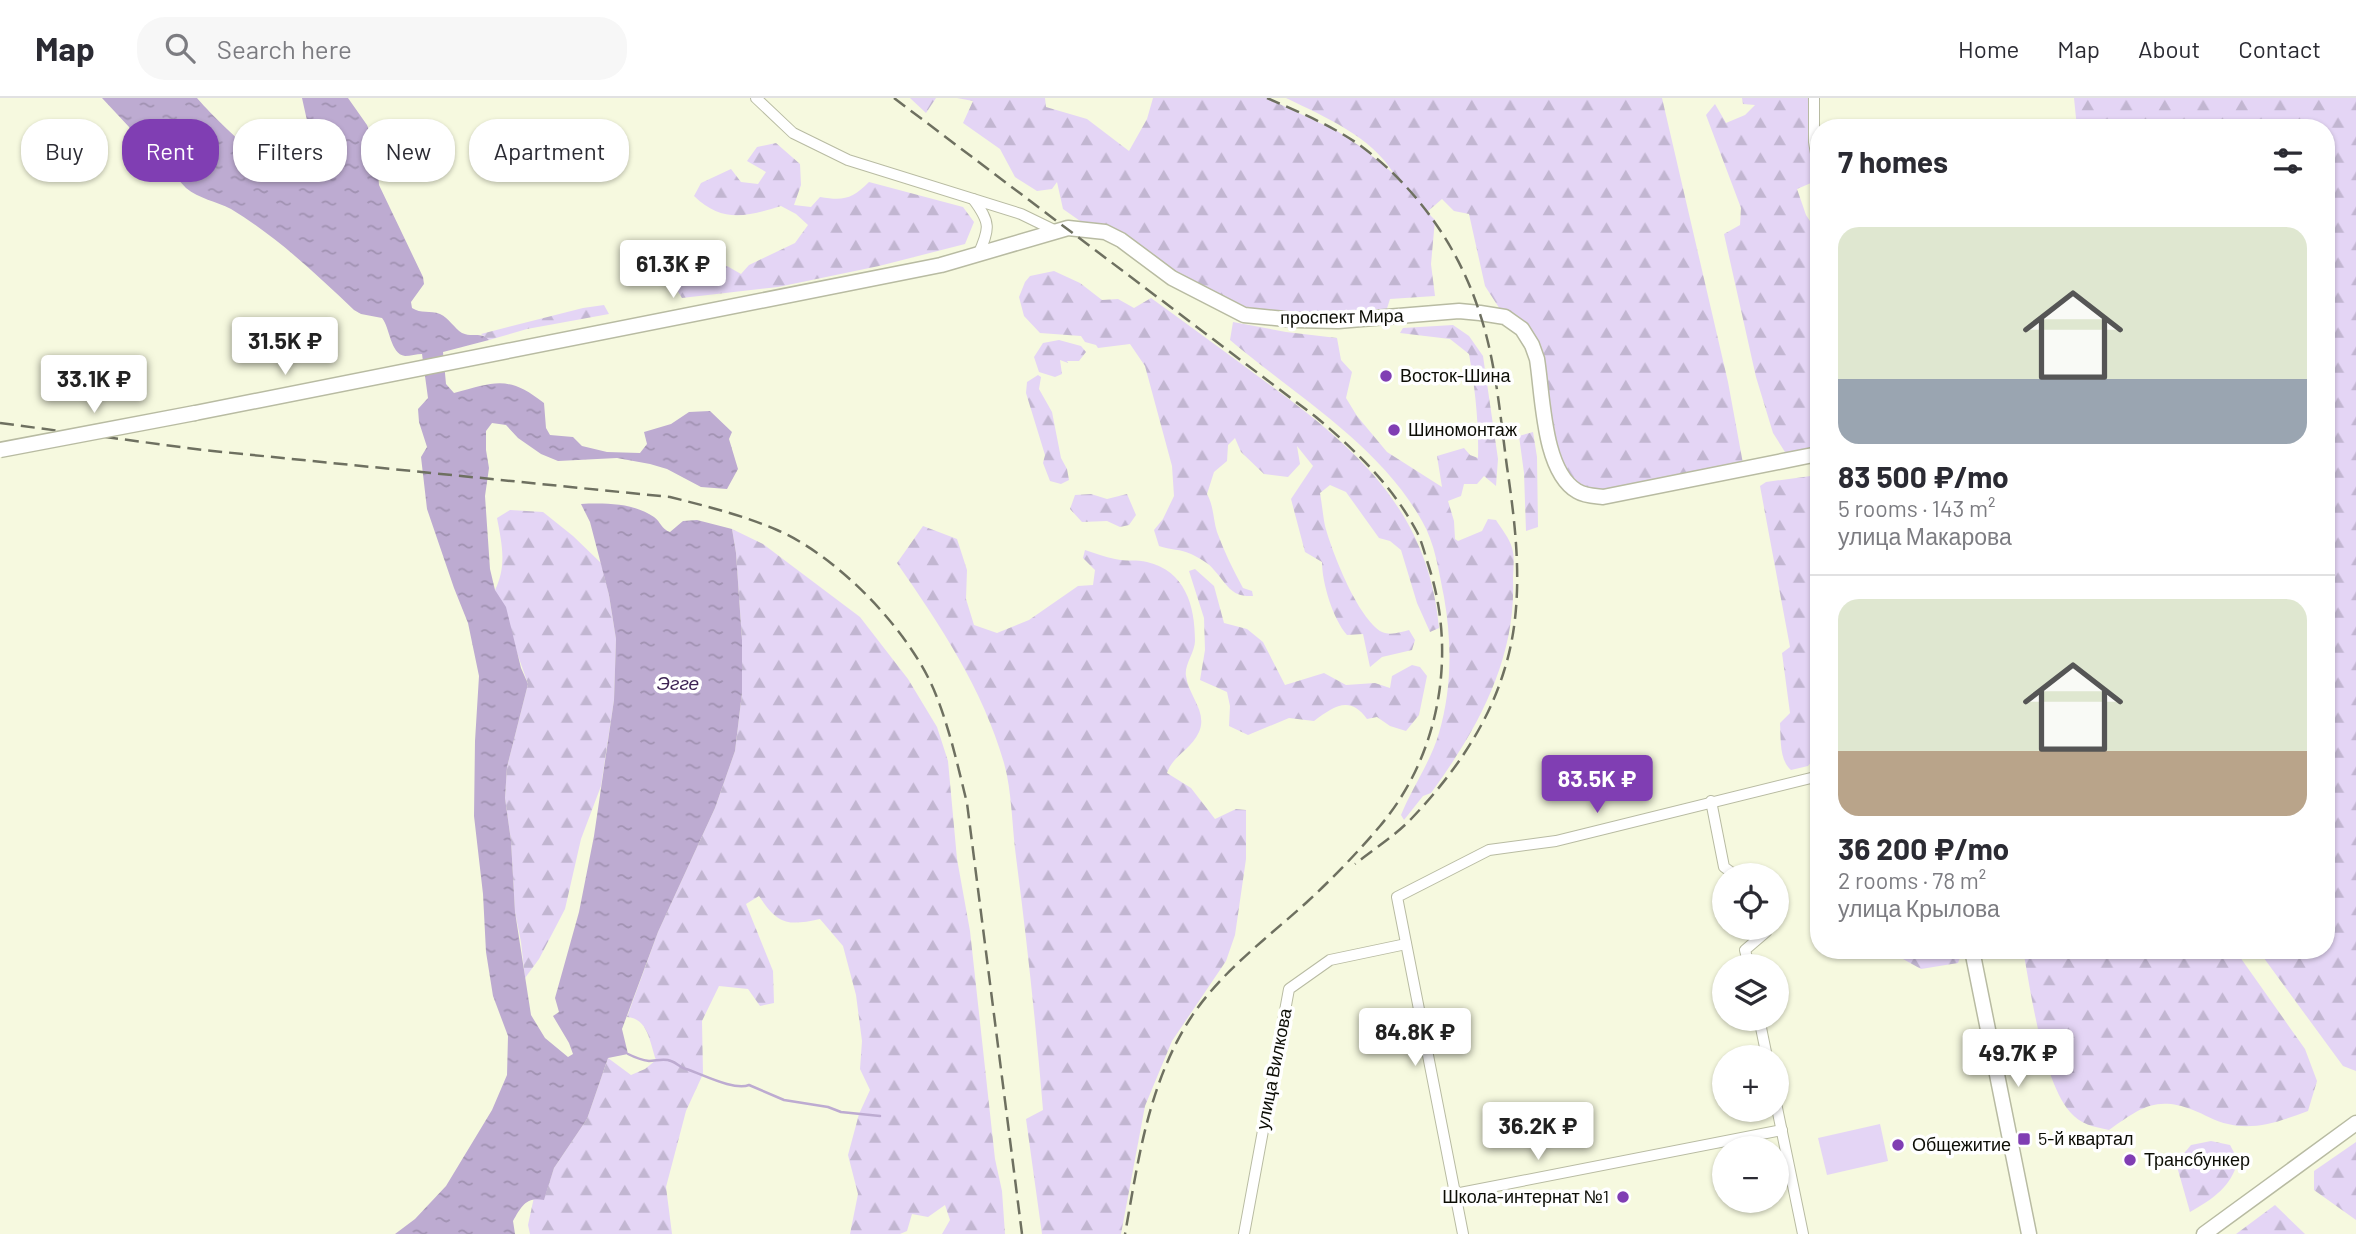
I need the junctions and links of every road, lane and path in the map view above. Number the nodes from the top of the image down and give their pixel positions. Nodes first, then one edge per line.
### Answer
1 (756, 98) edge
2 (1814, 98) edge
3 (1814, 119) edge
4 (973, 198) junction
5 (1056, 231) junction
6 (978, 256) junction
7 (0, 450) edge
8 (1810, 456) edge
9 (1810, 778) edge
10 (1711, 801) junction
11 (1723, 863) edge
12 (1757, 940) edge
13 (1406, 944) junction
14 (1746, 954) edge
15 (1974, 959) edge
16 (1780, 1122) edge
17 (2356, 1122) edge
18 (1782, 1130) junction
19 (1455, 1194) junction
20 (1244, 1234) edge
21 (1463, 1234) edge
22 (1803, 1234) edge
23 (2029, 1234) edge
24 (2204, 1234) edge

1 - 4 street
2 - 3 street
4 - 5 street
4 - 6 street
5 - 6 main road, проспект Мира
5 - 8 main road, проспект Мира
6 - 7 main road, проспект Мира, bridge
9 - 10 street
10 - 11 street
10 - 13 street
12 - 14 street
13 - 19 street
13 - 20 street, улица Вилкова
15 - 23 main road
16 - 18 street
17 - 24 main road
18 - 19 street
18 - 22 street
19 - 21 street

